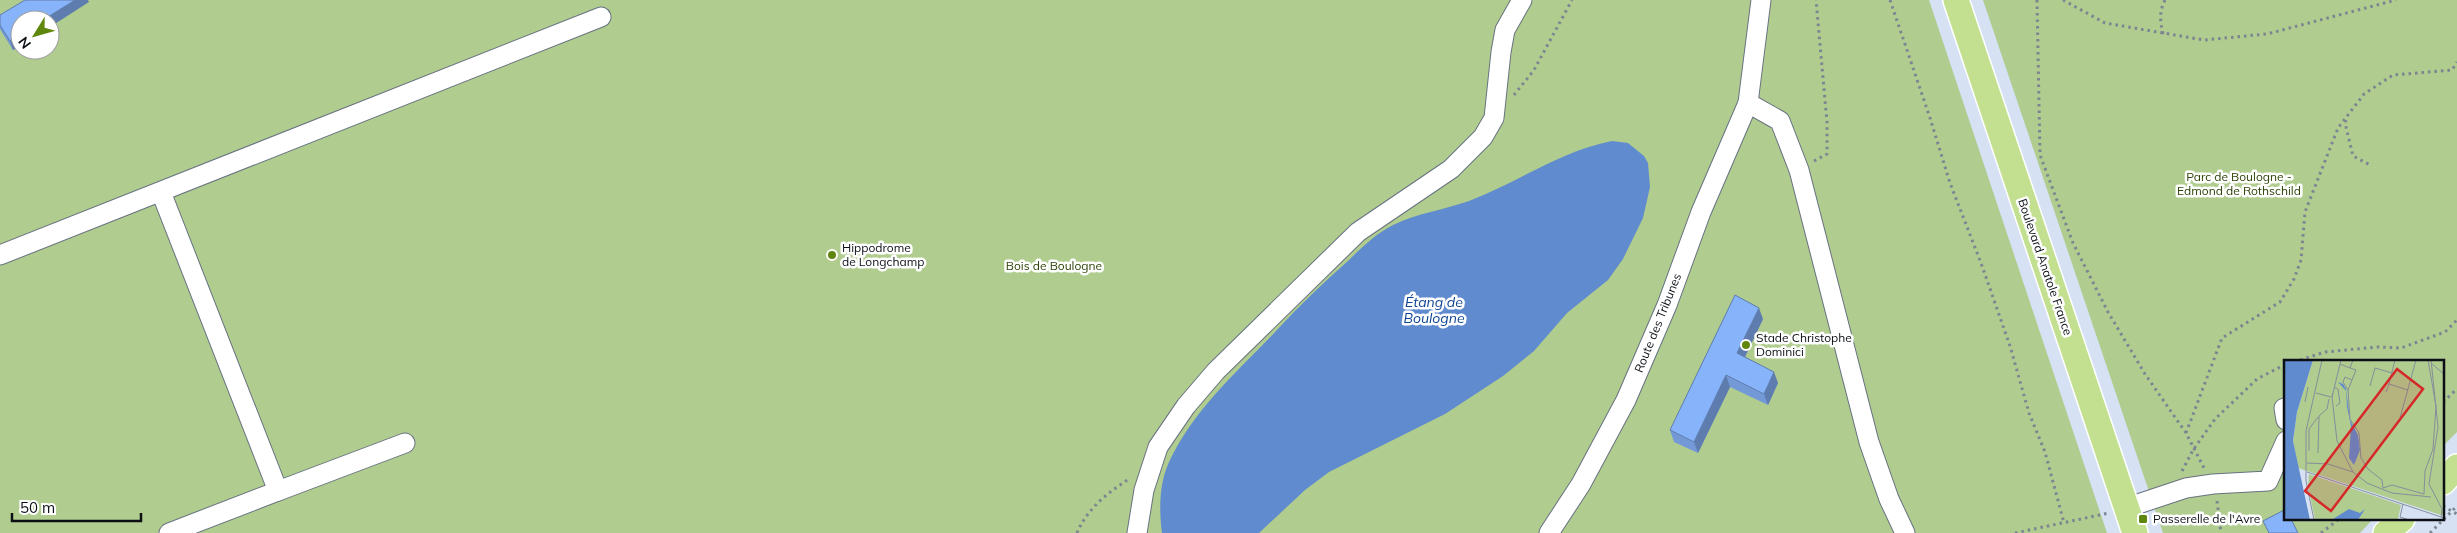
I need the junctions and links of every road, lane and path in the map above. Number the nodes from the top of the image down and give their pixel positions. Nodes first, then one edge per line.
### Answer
1 (1522, 0) edge
2 (1572, 0) edge
3 (1761, 0) edge
4 (1816, 0) edge
5 (1890, 0) edge
6 (1956, 0) edge
7 (2037, 0) edge
8 (2064, 0) edge
9 (2165, 0) edge
10 (2396, 0) edge
11 (602, 17) dead end
12 (2163, 34) junction
13 (2457, 62) edge
14 (1748, 103) junction
15 (2346, 117) junction
16 (1494, 118) junction
17 (2372, 166) dead end
18 (1799, 170) junction
19 (160, 192) junction
20 (0, 255) edge
21 (2457, 320) edge
22 (2300, 360) edge
23 (2284, 365) edge
24 (2457, 389) edge
25 (2444, 401) edge
26 (405, 443) dead end
27 (2284, 445) edge
28 (1152, 466) junction
29 (2457, 467) edge
30 (2444, 481) edge
31 (278, 491) junction
32 (2169, 494) junction
33 (2457, 506) edge
34 (2444, 507) edge
35 (2126, 508) junction
36 (2452, 511) junction
37 (2457, 514) edge
38 (2444, 519) edge
39 (2338, 520) edge
40 (2401, 520) edge
41 (2407, 520) edge
42 (2443, 520) edge
43 (2064, 523) junction
44 (168, 533) edge
45 (1076, 533) edge
46 (1137, 533) edge
47 (1549, 533) edge
48 (1905, 533) edge
49 (2015, 533) edge
50 (2135, 533) edge
51 (2321, 533) edge
52 (2386, 533) edge
53 (2396, 533) edge
54 (2430, 533) edge

1 - 16 lane
2 - 16 path
3 - 14 lane, Route des Tribunes
4 - 18 path
5 - 43 path
6 - 35 main road, Boulevard Anatole France
7 - 15 path
8 - 12 path
9 - 12 path
10 - 12 path
11 - 19 lane
13 - 15 path
14 - 18 lane
14 - 47 lane, Route des Tribunes
15 - 17 path
16 - 28 lane
18 - 48 lane
19 - 20 lane
19 - 31 lane
21 - 22 path
23 - 32 path
24 - 25 path
26 - 31 lane
27 - 32 lane
28 - 45 path
28 - 46 lane
29 - 30 main road
31 - 44 lane
32 - 35 lane
33 - 36 path
34 - 36 path
35 - 43 path
35 - 50 main road, Boulevard Anatole France
36 - 37 path
36 - 38 path
39 - 51 path
40 - 52 main road
41 - 53 main road
42 - 54 path
43 - 49 path

